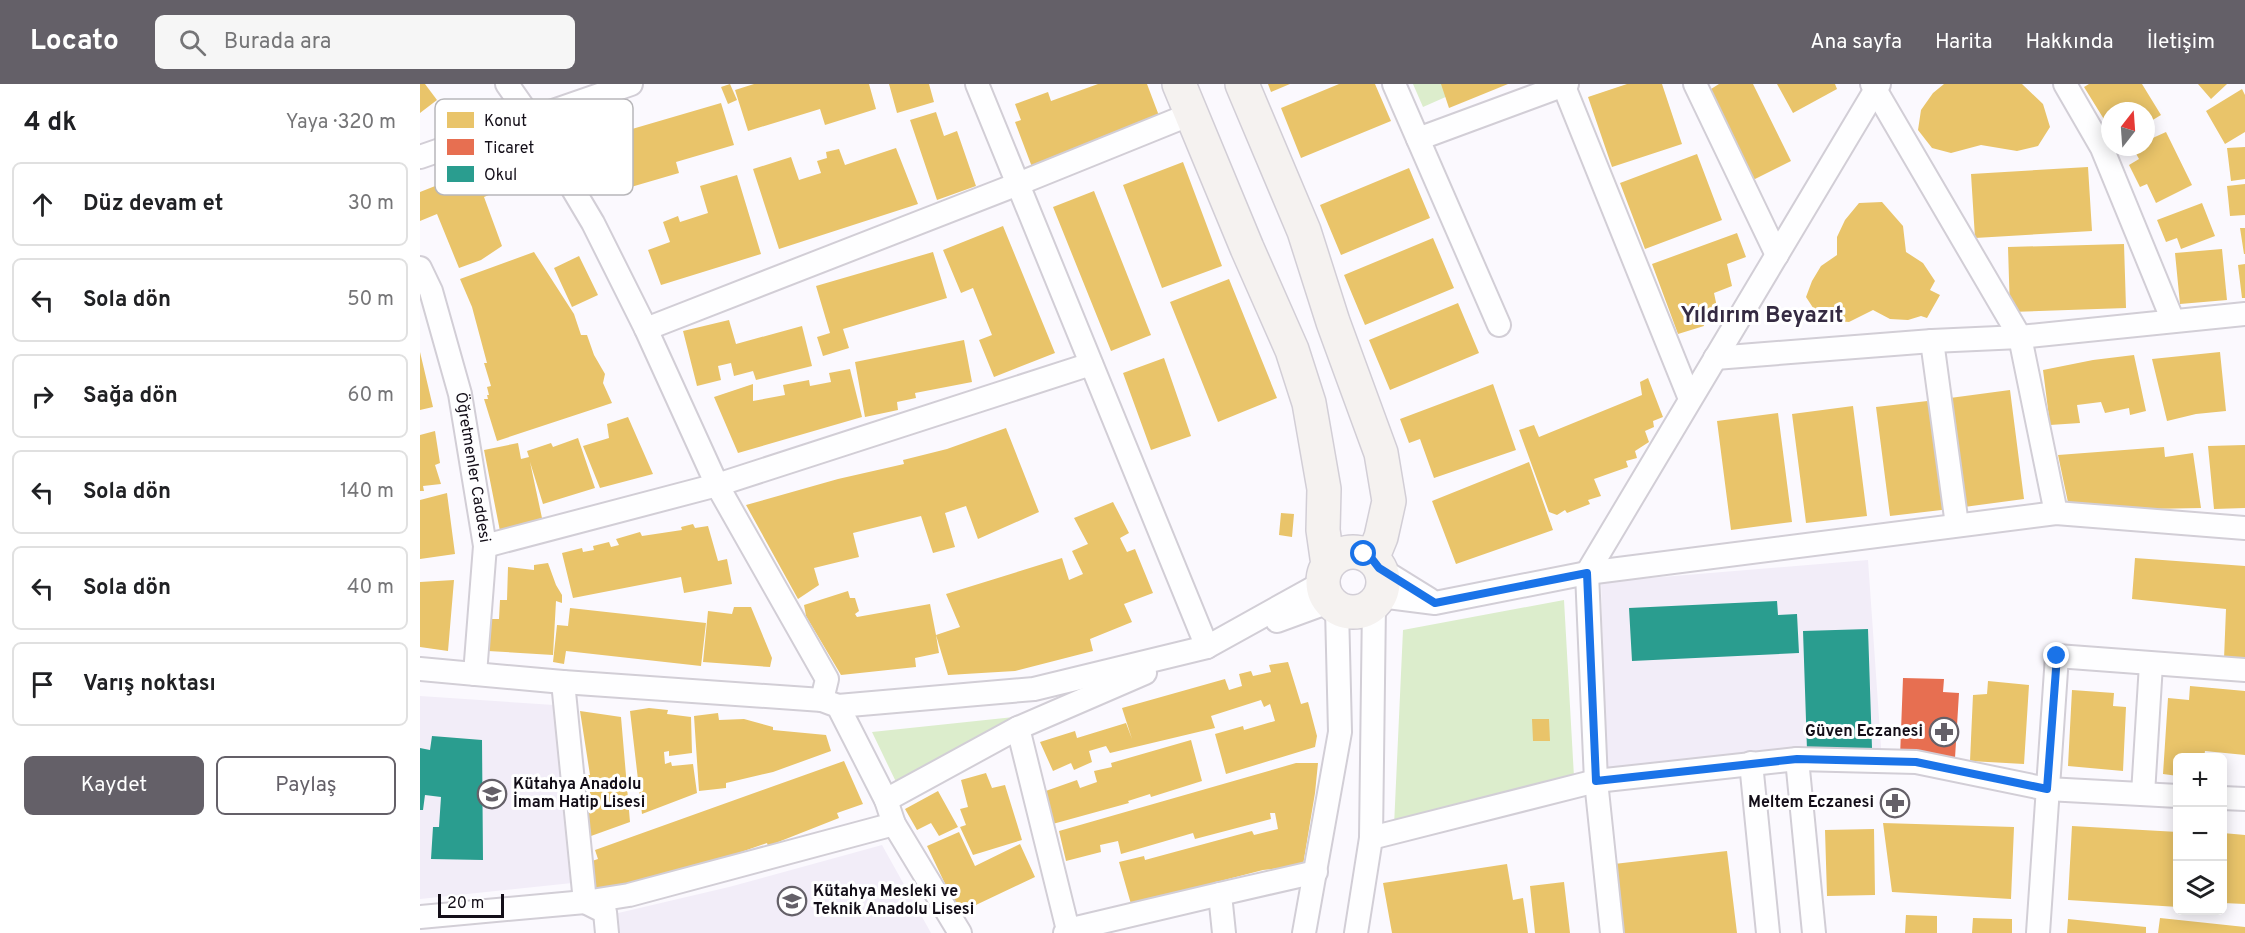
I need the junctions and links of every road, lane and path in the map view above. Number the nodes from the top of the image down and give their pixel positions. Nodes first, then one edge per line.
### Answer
1 (507, 84) edge
2 (631, 84) edge
3 (977, 84) edge
4 (1179, 84) edge
5 (1242, 84) edge
6 (1394, 84) edge
7 (1565, 84) edge
8 (1695, 84) edge
9 (2064, 84) edge
10 (1875, 86) edge
11 (517, 99) edge
12 (585, 99) edge
13 (1191, 114) junction
14 (1418, 139) junction
15 (435, 152) edge
16 (420, 157) edge
17 (1018, 184) junction
18 (576, 195) edge
19 (1777, 255) junction
20 (420, 268) edge
21 (425, 293) edge
22 (2245, 314) edge
23 (2173, 321) junction
24 (1499, 326) dead end
25 (646, 329) junction
26 (2020, 337) junction
27 (1932, 341) junction
28 (1715, 358) junction
29 (1091, 364) junction
30 (1690, 399) junction
31 (717, 485) junction
32 (2056, 513) junction
33 (1957, 525) junction
34 (2245, 528) edge
35 (485, 546) junction
36 (1587, 573) junction
37 (1376, 582) junction
38 (1329, 590) junction
39 (1207, 646) junction
40 (2151, 664) junction
41 (420, 669) edge
42 (2245, 670) edge
43 (475, 674) junction
44 (563, 682) junction
45 (830, 703) junction
46 (1018, 728) junction
47 (1797, 759) junction
48 (1751, 763) junction
49 (1596, 781) junction
50 (2047, 789) junction
51 (2143, 795) junction
52 (2173, 796) edge
53 (2227, 798) edge
54 (886, 800) junction
55 (2245, 800) edge
56 (894, 824) junction
57 (1371, 837) junction
58 (1316, 872) junction
59 (1220, 894) junction
60 (585, 902) junction
61 (420, 917) edge
62 (1067, 932) edge
63 (607, 933) edge
64 (960, 933) edge
65 (1224, 933) edge
66 (1304, 933) edge
67 (1356, 933) edge
68 (1612, 933) edge
69 (1768, 933) edge
70 (1814, 933) edge
71 (2038, 933) edge

1 - 11 street
2 - 12 street
3 - 17 street
4 - 13 street
5 - 37 street
6 - 14 street
7 - 14 street
7 - 30 street
8 - 19 street
9 - 23 street
10 - 19 street
10 - 26 street
13 - 17 street
13 - 38 street
14 - 24 street
15 - 16 street
17 - 25 street
17 - 29 street
18 - 25 street
19 - 28 street
20 - 21 street, Öğretmenler Caddesi
21 - 35 street, Öğretmenler Caddesi
22 - 23 street
23 - 26 street
25 - 31 street
26 - 27 street
26 - 32 street
27 - 28 street
27 - 33 street
28 - 30 street
29 - 31 street
29 - 39 street
30 - 36 street
31 - 35 street
31 - 45 street
32 - 33 street
32 - 34 street
33 - 36 street
35 - 43 street, Öğretmenler Caddesi
36 - 37 street
36 - 49 street
37 - 38 street
37 - 38 street
37 - 57 street
38 - 39 street
38 - 58 street
39 - 45 street
39 - 46 street
40 - 42 street
40 - 50 street
40 - 51 street
41 - 43 street
43 - 44 street
44 - 45 street
44 - 60 street
45 - 54 street
46 - 54 street
46 - 62 street
47 - 48 street
47 - 50 street
47 - 70 street
48 - 49 street
48 - 69 street
49 - 57 street
49 - 68 street
50 - 51 street
50 - 71 street
51 - 52 street
53 - 55 street
54 - 56 street
56 - 60 street
56 - 64 street
57 - 67 street
58 - 59 street
58 - 66 street
59 - 62 street
59 - 65 street
60 - 61 street
60 - 63 street

